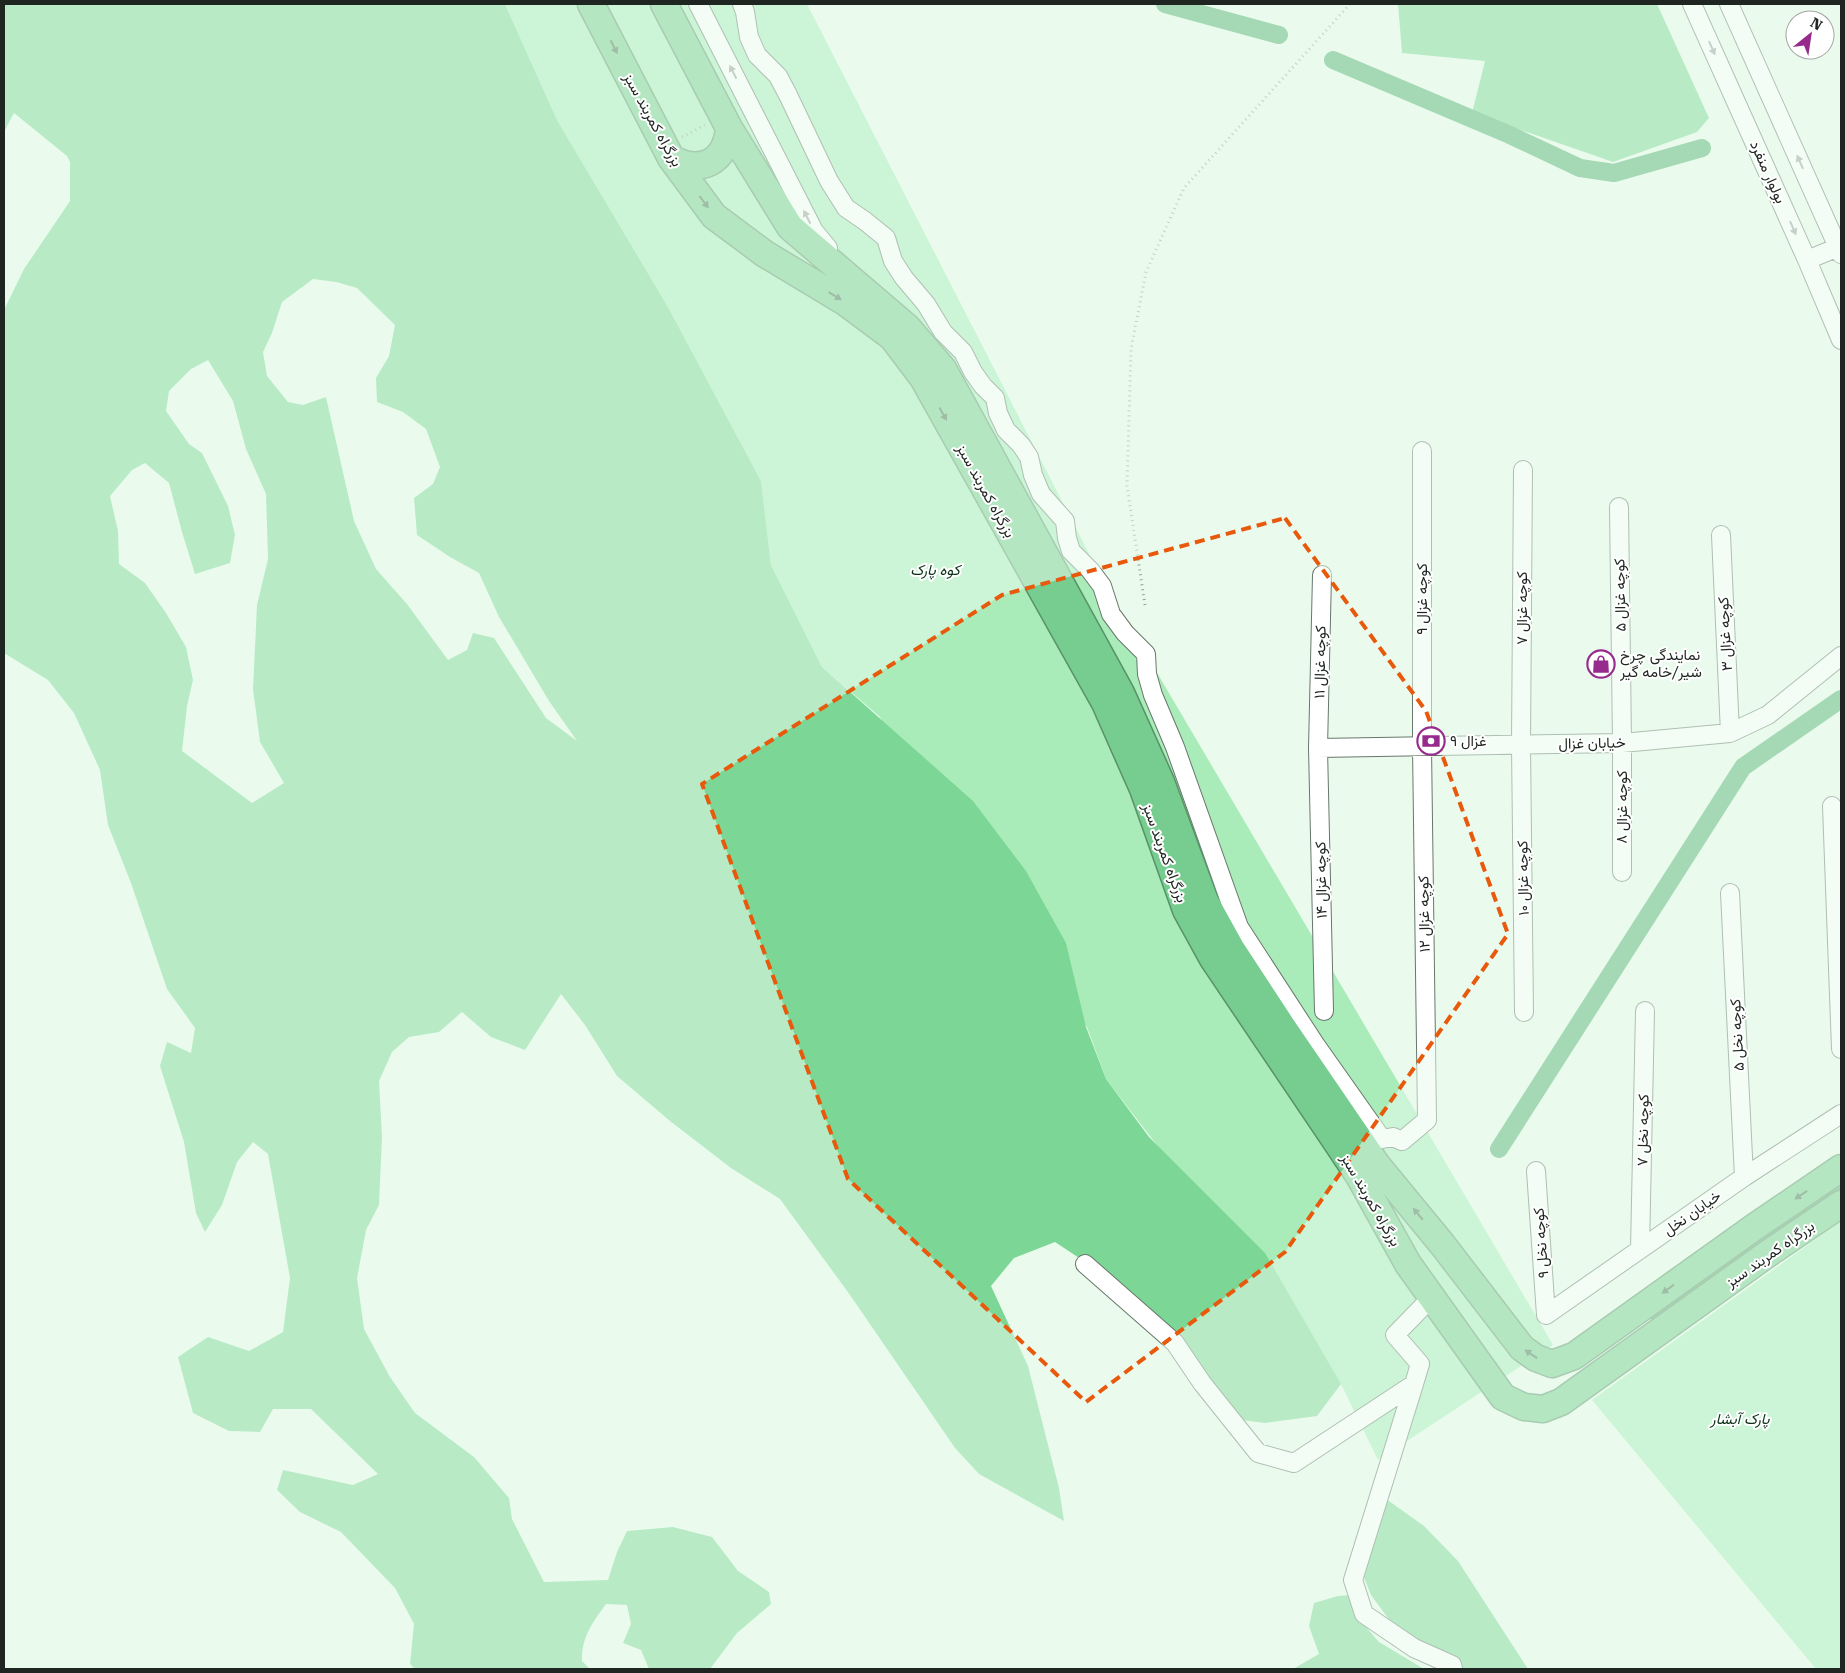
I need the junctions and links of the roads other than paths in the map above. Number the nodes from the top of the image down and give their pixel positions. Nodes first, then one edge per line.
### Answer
1 (591, 4) edge
2 (664, 4) edge
3 (698, 4) edge
4 (742, 4) edge
5 (1692, 4) edge
6 (1729, 4) edge
7 (729, 128) junction
8 (671, 158) junction
9 (1840, 249) edge
10 (1808, 260) junction
11 (856, 284) junction
12 (1841, 340) edge
13 (1422, 451) dead end
14 (1523, 470) dead end
15 (1619, 507) dead end
16 (1721, 535) dead end
17 (1322, 575) dead end
18 (1841, 656) edge
19 (1730, 733) junction
20 (1622, 743) junction
21 (1521, 745) junction
22 (1422, 747) junction
23 (1318, 748) junction
24 (1832, 806) dead end
25 (1622, 872) dead end
26 (1730, 893) dead end
27 (1324, 1011) dead end
28 (1645, 1011) dead end
29 (1524, 1012) dead end
30 (1841, 1049) edge
31 (1841, 1114) edge
32 (1841, 1168) edge
33 (1536, 1171) dead end
34 (1744, 1177) junction
35 (1841, 1204) edge
36 (1442, 1244) junction
37 (1640, 1249) junction
38 (1085, 1264) dead end
39 (1408, 1264) junction
40 (1432, 1297) junction
41 (1546, 1315) joint
42 (1414, 1384) junction
43 (1453, 1669) edge

1 -> 8 highway, بزرگراه کمربند سبز
2 - 7 highway, بزرگراه کمربند سبز
11 -> 3 street
4 - 22 street, کوچه غزال ۱۲
5 -> 10 street, بولوار منفرد
9 -> 6 street
7 - 8 highway
7 - 11 highway, بزرگراه کمربند سبز
8 -> 39 highway, بزرگراه کمربند سبز
9 - 10 street
10 - 12 street, بولوار منفرد
36 -> 11 highway, بزرگراه کمربند سبز
13 - 22 street, کوچه غزال ۹
14 - 21 street, کوچه غزال ۷
15 - 20 street, کوچه غزال ۵
16 - 19 street, کوچه غزال ۳
17 - 23 street, کوچه غزال ۱۱
18 - 19 street, خیابان غزال
19 - 20 street, خیابان غزال
20 - 21 street, خیابان غزال
20 - 25 street, کوچه غزال ۸
21 - 22 street, خیابان غزال
21 - 29 street, کوچه غزال ۱۰
22 - 23 street, خیابان غزال
23 - 27 street, کوچه غزال ۱۴
24 - 30 street
26 - 34 street, کوچه نخل ۵
28 - 37 street, کوچه نخل ۷
31 - 34 street, خیابان نخل
32 -> 36 highway, بزرگراه کمربند سبز
33 - 41 street, کوچه نخل ۹
34 - 37 street, خیابان نخل
35 - 40 highway, بزرگراه کمربند سبز
36 - 39 highway
37 - 41 street, خیابان نخل
38 - 42 street
39 - 40 highway, بزرگراه کمربند سبز
40 - 42 street
42 - 43 street

